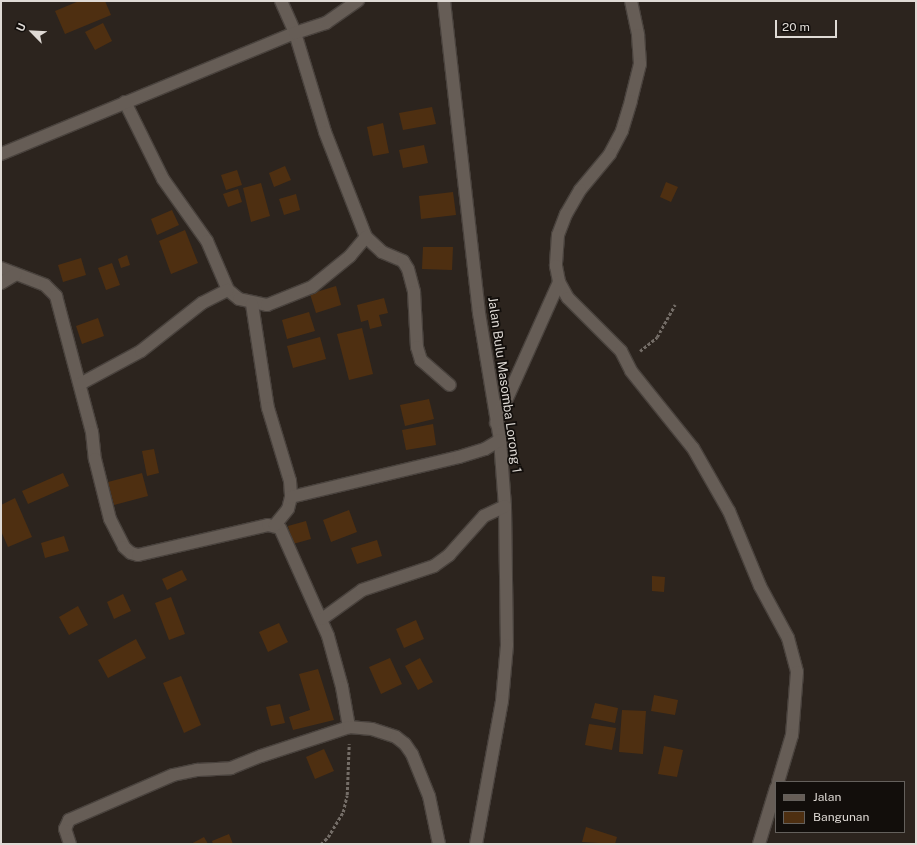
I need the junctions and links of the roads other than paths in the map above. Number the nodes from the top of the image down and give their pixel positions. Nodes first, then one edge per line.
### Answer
1 (281, 1) edge
2 (358, 1) edge
3 (444, 1) edge
4 (631, 1) edge
5 (295, 33) junction
6 (125, 102) junction
7 (1, 154) edge
8 (366, 237) junction
9 (1, 268) edge
10 (16, 274) junction
11 (559, 282) junction
12 (1, 283) edge
13 (228, 290) junction
14 (252, 304) junction
15 (80, 384) junction
16 (450, 385) dead end
17 (496, 423) junction
18 (500, 440) junction
19 (291, 497) junction
20 (505, 506) junction
21 (275, 525) junction
22 (322, 619) junction
23 (349, 727) junction
24 (778, 781) edge
25 (775, 791) edge
26 (70, 844) edge
27 (439, 844) edge
28 (476, 844) edge
29 (759, 844) edge

1 - 5 street
2 - 5 street
3 - 17 street, Jalan Bulu Masomba Lorong 1
4 - 11 street
5 - 6 street
5 - 8 street
6 - 7 street
6 - 13 street
8 - 14 street
8 - 16 street
9 - 10 street
10 - 12 street
10 - 15 street
11 - 17 street
11 - 24 street
13 - 14 street
13 - 15 street
14 - 19 street
15 - 21 street
17 - 18 street, Jalan Bulu Masomba Lorong 1
18 - 19 street
18 - 20 street, Jalan Bulu Masomba Lorong 1
19 - 21 street
20 - 22 street
20 - 28 street, Jalan Bulu Masomba Lorong 1
21 - 22 street
22 - 23 street
23 - 26 street
23 - 27 street
25 - 29 street

